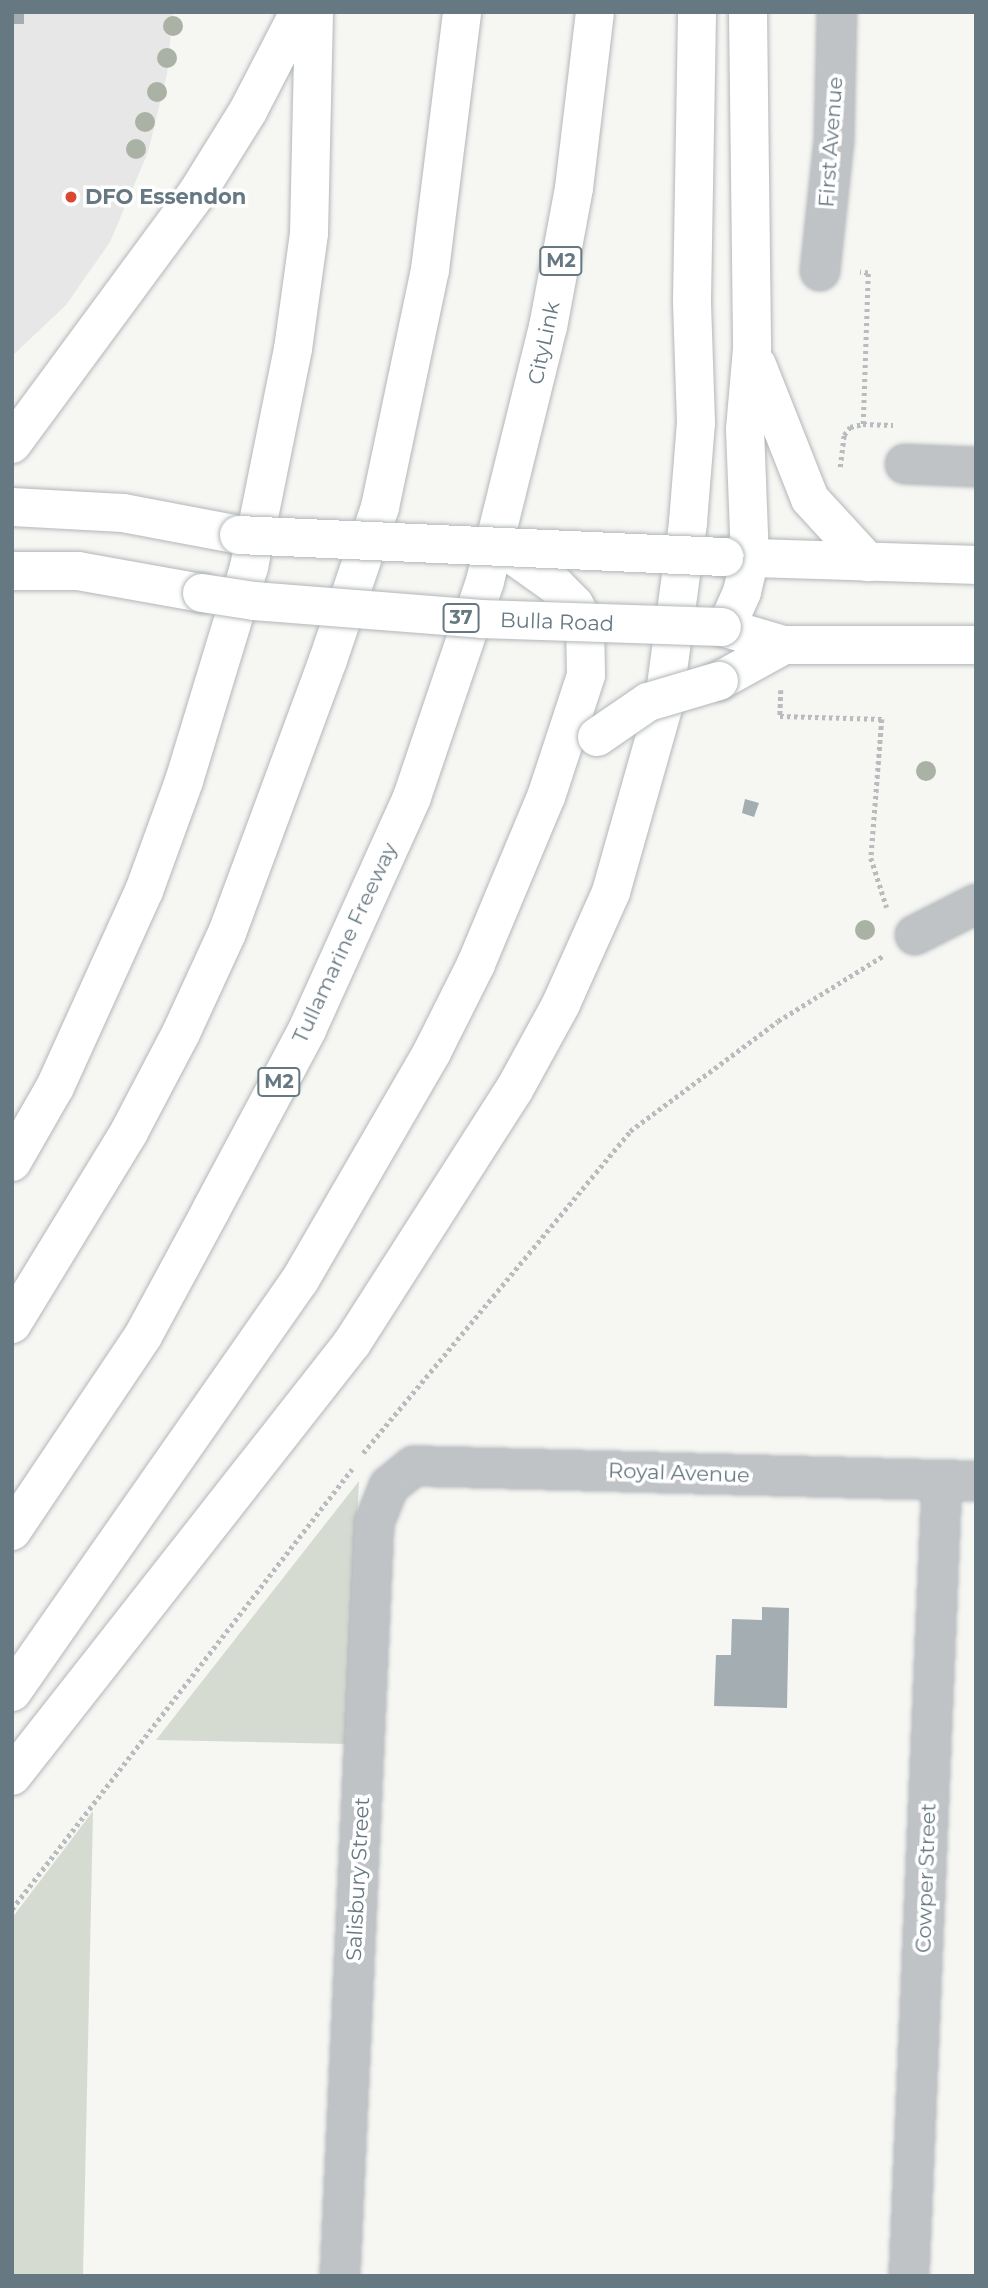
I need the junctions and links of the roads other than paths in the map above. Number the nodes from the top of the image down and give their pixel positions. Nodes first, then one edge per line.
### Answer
1 (299, 12) edge
2 (314, 12) edge
3 (462, 12) edge
4 (595, 12) edge
5 (697, 12) edge
6 (748, 12) edge
7 (838, 12) edge
8 (820, 271) road end
9 (752, 349) junction
10 (77, 354) junction
11 (12, 403) edge
12 (12, 444) edge
13 (905, 464) dead end
14 (976, 467) edge
15 (506, 506) joint
16 (12, 507) edge
17 (503, 548) junction
18 (738, 557) junction
19 (869, 562) junction
20 (976, 565) edge
21 (12, 571) edge
22 (724, 628) junction
23 (587, 635) junction
24 (784, 645) junction
25 (976, 645) edge
26 (545, 797) junction
27 (976, 904) edge
28 (907, 940) road end
29 (12, 1162) edge
30 (12, 1324) edge
31 (959, 1480) edge
32 (389, 1486) joint
33 (12, 1533) edge
34 (12, 1692) edge
35 (12, 1776) edge
36 (340, 2276) edge
37 (909, 2276) edge

1 - 10 main road
2 - 29 main road
3 - 30 main road
4 - 15 main road, CityLink / M2
5 - 35 main road
6 - 9 main road
7 - 8 street, First Avenue
9 - 18 main road
9 - 19 main road
10 - 11 main road
10 - 12 main road
13 - 14 street
15 - 33 main road, Tullamarine Freeway / M2
16 - 17 main road, bridge
17 - 18 main road, bridge
17 - 23 main road
18 - 19 main road
18 - 22 main road
19 - 20 main road
21 - 23 main road, Bulla Road / 37, bridge
22 - 23 main road, Bulla Road / 37, bridge
22 - 24 main road, Bulla Road / 37
23 - 26 main road
24 - 25 main road, Bulla Road / 37
24 - 26 main road, bridge
26 - 34 main road
27 - 28 street
31 - 32 street, Royal Avenue
31 - 37 street, Cowper Street
32 - 36 street, Salisbury Street

